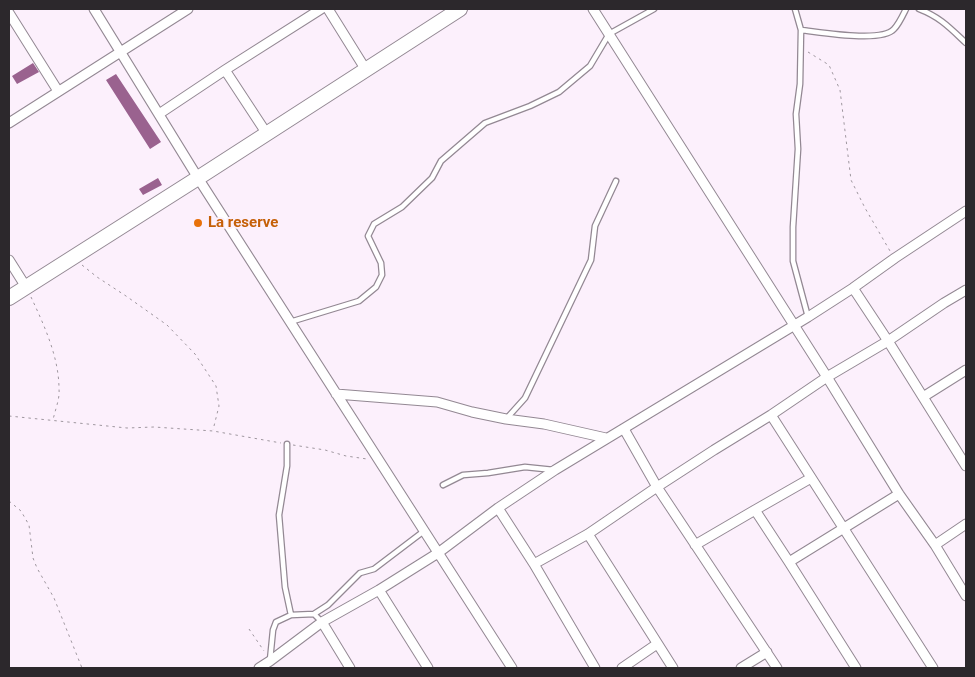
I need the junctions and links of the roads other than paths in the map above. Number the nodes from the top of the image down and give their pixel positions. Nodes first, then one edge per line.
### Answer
1 (94, 9) edge
2 (321, 9) edge
3 (328, 9) edge
4 (460, 9) edge
5 (593, 9) edge
6 (654, 9) edge
7 (795, 9) edge
8 (906, 9) edge
9 (919, 9) edge
10 (182, 10) edge
11 (9, 13) edge
12 (801, 30) junction
13 (609, 34) junction
14 (966, 43) edge
15 (120, 51) junction
16 (225, 70) junction
17 (366, 70) junction
18 (58, 91) junction
19 (159, 114) junction
20 (9, 123) edge
21 (267, 134) junction
22 (198, 178) junction
23 (616, 182) dead end
24 (964, 213) edge
25 (966, 224) edge
26 (9, 260) edge
27 (26, 287) junction
28 (853, 288) junction
29 (966, 290) edge
30 (9, 298) edge
31 (808, 317) junction
32 (290, 322) junction
33 (793, 325) junction
34 (888, 341) junction
35 (966, 370) edge
36 (827, 377) junction
37 (336, 394) junction
38 (923, 397) junction
39 (771, 415) junction
40 (506, 419) junction
41 (624, 429) junction
42 (606, 438) junction
43 (287, 444) road end
44 (966, 466) edge
45 (555, 470) junction
46 (811, 478) junction
47 (443, 485) dead end
48 (657, 487) junction
49 (899, 494) junction
50 (498, 508) junction
51 (755, 510) junction
52 (966, 524) edge
53 (844, 528) junction
54 (424, 531) junction
55 (588, 534) junction
56 (695, 545) junction
57 (935, 545) junction
58 (438, 553) junction
59 (789, 562) junction
60 (534, 564) junction
61 (379, 590) junction
62 (966, 596) edge
63 (314, 614) junction
64 (291, 615) junction
65 (322, 622) junction
66 (658, 644) junction
67 (766, 652) junction
68 (272, 665) edge
69 (259, 668) edge
70 (350, 668) edge
71 (428, 668) edge
72 (512, 668) edge
73 (595, 668) edge
74 (622, 668) edge
75 (673, 668) edge
76 (741, 668) edge
77 (777, 668) edge
78 (856, 668) edge
79 (933, 668) edge

1 - 15 street
2 - 16 street
3 - 17 street
4 - 17 street
5 - 13 street
6 - 13 lane
7 - 12 lane
8 - 12 lane
9 - 14 lane
10 - 15 street
11 - 18 street
12 - 31 lane
13 - 32 lane
13 - 33 street
15 - 18 street
15 - 19 street
16 - 19 street
16 - 21 street
17 - 21 street
18 - 20 street
19 - 22 street
21 - 22 street
22 - 27 street
22 - 32 street
23 - 40 lane
24 - 25 street
24 - 28 street
26 - 27 street
27 - 30 street
28 - 31 street
28 - 34 street
29 - 34 street
31 - 33 street
32 - 37 street
33 - 36 street
33 - 41 street
34 - 36 street
34 - 38 street
35 - 38 street
36 - 39 street
36 - 49 street
37 - 40 street
37 - 54 street
38 - 44 street
39 - 46 street
39 - 48 street
40 - 42 street
41 - 42 street
41 - 48 street
42 - 45 street
43 - 64 lane
45 - 47 lane
45 - 50 street
46 - 51 street
46 - 53 street
48 - 55 street
48 - 56 street
49 - 53 street
49 - 57 street
50 - 58 street
50 - 60 street
51 - 56 street
51 - 59 street
52 - 57 street
53 - 59 street
53 - 79 street
54 - 58 street
54 - 63 lane
55 - 60 street
55 - 66 street
56 - 67 street
57 - 62 street
58 - 61 street
58 - 72 street
59 - 78 street
60 - 73 street
61 - 65 street
61 - 71 street
63 - 64 lane
63 - 65 lane
64 - 68 lane
65 - 68 street
65 - 70 street
66 - 74 street
66 - 75 street
67 - 76 street
67 - 77 street
68 - 69 street

